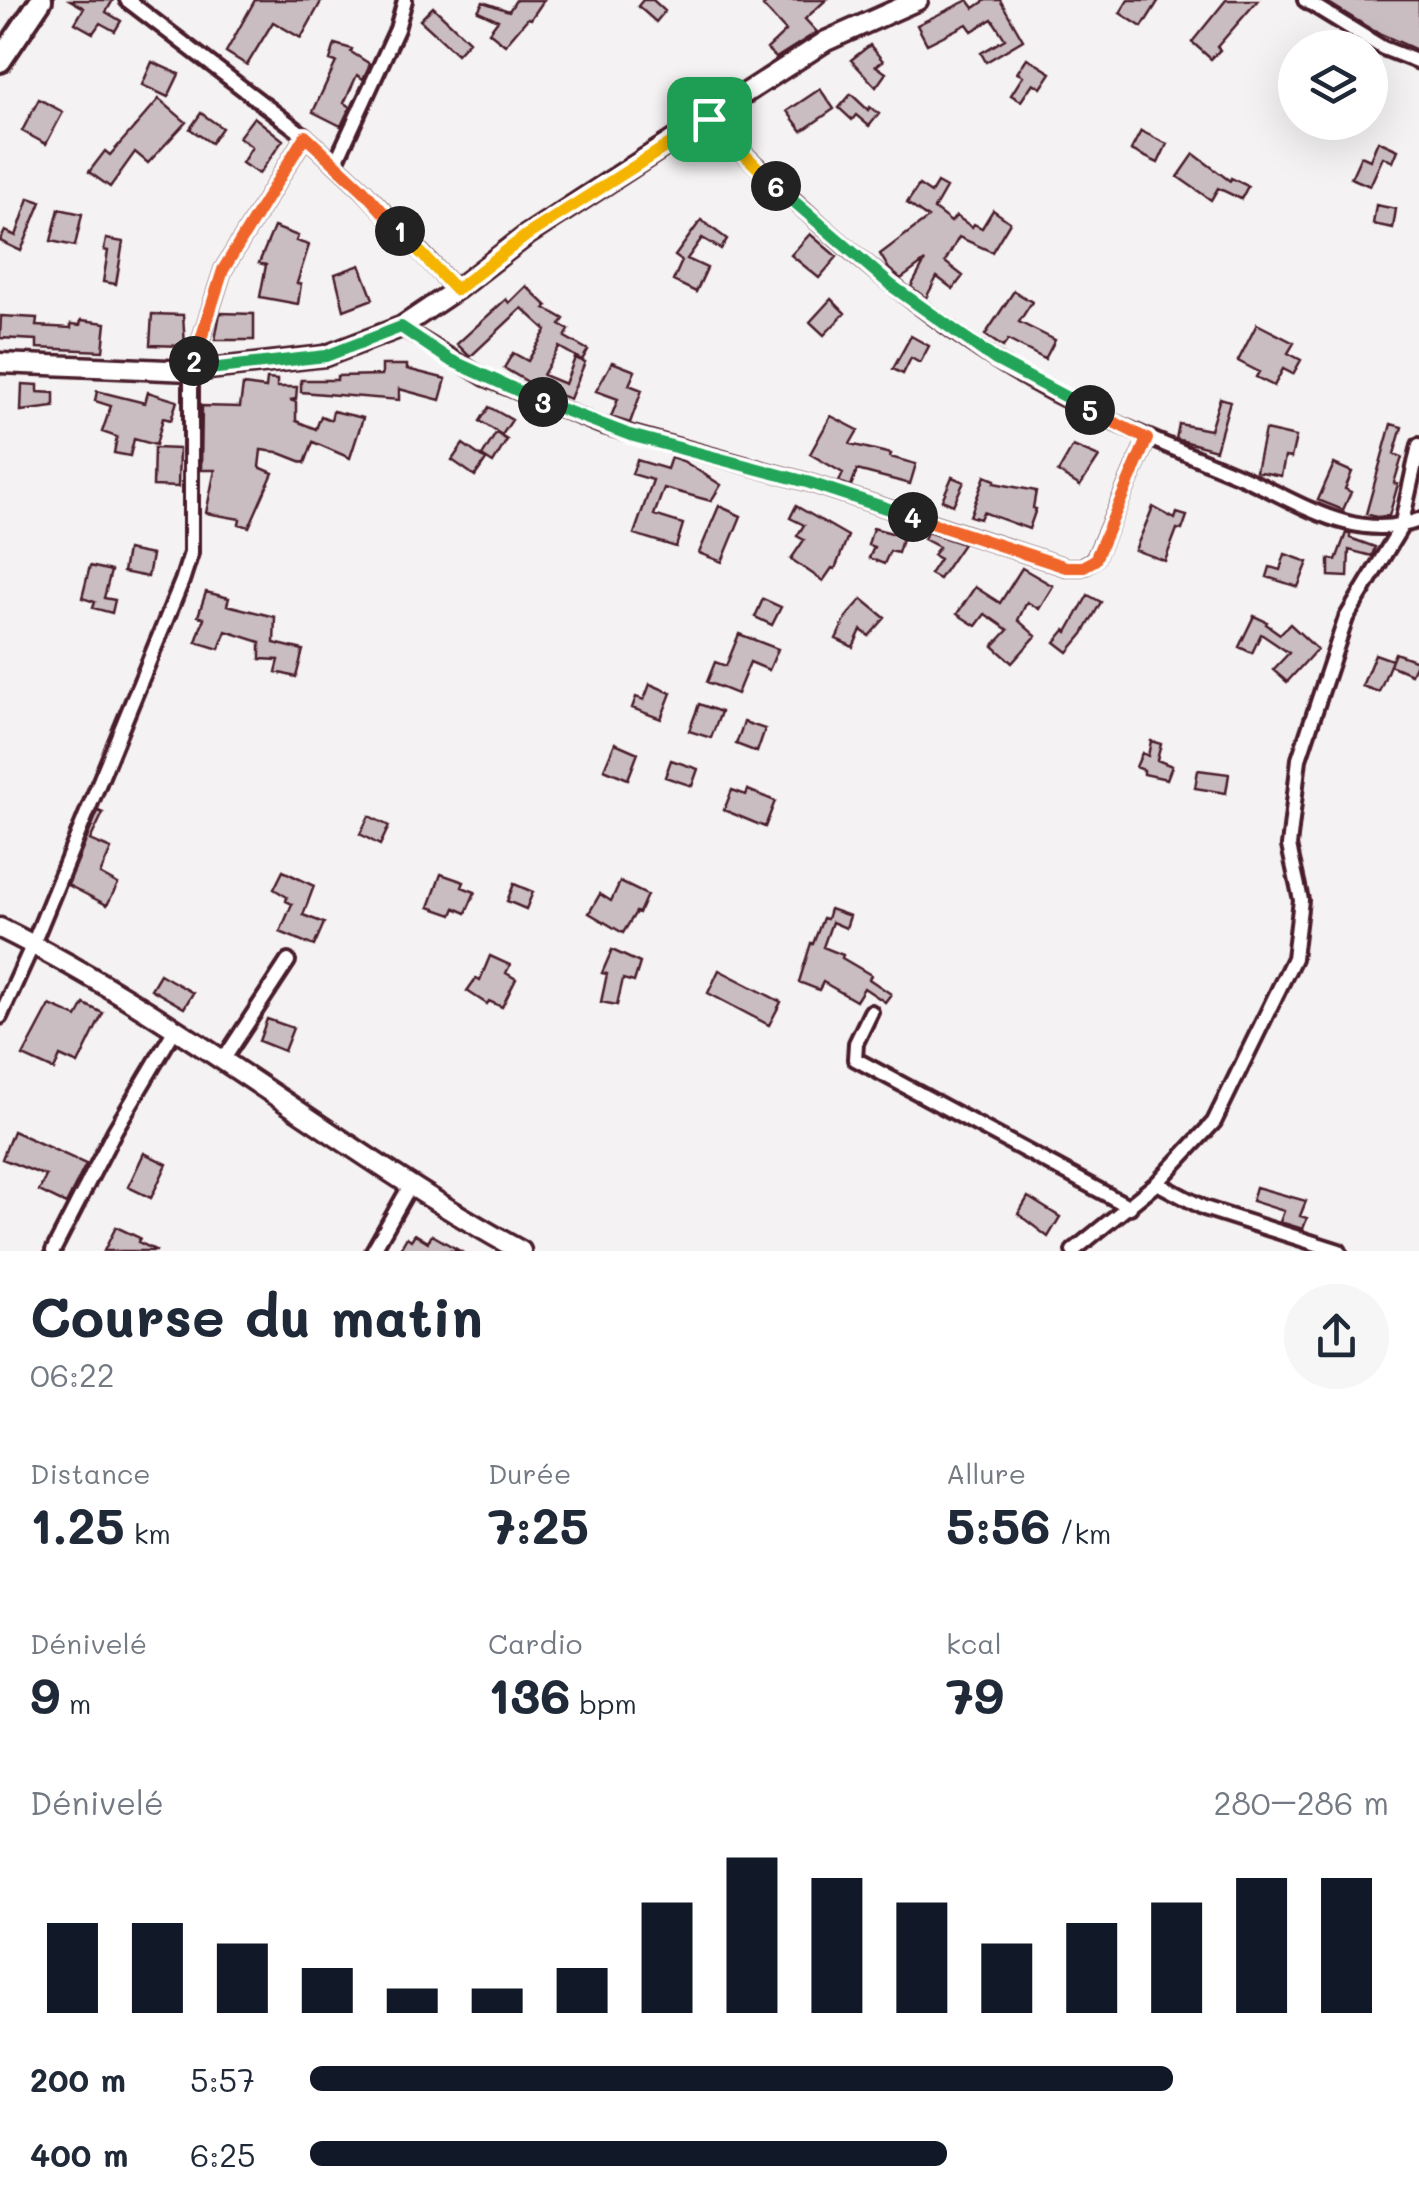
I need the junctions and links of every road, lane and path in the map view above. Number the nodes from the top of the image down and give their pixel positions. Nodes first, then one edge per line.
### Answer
1 (41, 0) edge
2 (127, 0) edge
3 (405, 0) edge
4 (918, 0) edge
5 (1305, 0) edge
6 (0, 61) edge
7 (1419, 62) edge
8 (709, 119) junction
9 (305, 136) junction
10 (335, 164) junction
11 (456, 290) junction
12 (401, 327) junction
13 (0, 363) edge
14 (191, 371) junction
15 (1147, 439) junction
16 (1419, 445) edge
17 (1419, 520) edge
18 (1402, 527) junction
19 (0, 928) edge
20 (34, 944) junction
21 (288, 960) dead end
22 (870, 1012) dead end
23 (0, 1017) edge
24 (174, 1031) junction
25 (222, 1062) junction
26 (411, 1184) junction
27 (1156, 1184) junction
28 (1130, 1207) junction
29 (53, 1251) edge
30 (373, 1251) edge
31 (521, 1251) edge
32 (1073, 1251) edge
33 (1338, 1251) edge

1 - 6 main road
2 - 9 street
3 - 10 street
4 - 8 street
5 - 7 street
8 - 11 street
8 - 15 street
9 - 10 street
9 - 14 street
10 - 11 street
11 - 12 street
12 - 14 street
12 - 15 street
13 - 14 street
14 - 20 street
15 - 18 street
16 - 18 street
17 - 18 street
18 - 27 street
19 - 20 street
20 - 23 street
20 - 24 street
21 - 25 street
22 - 28 street
24 - 25 street
24 - 29 street
25 - 26 street
26 - 30 street
26 - 31 street
27 - 28 street
27 - 33 street
28 - 32 street

